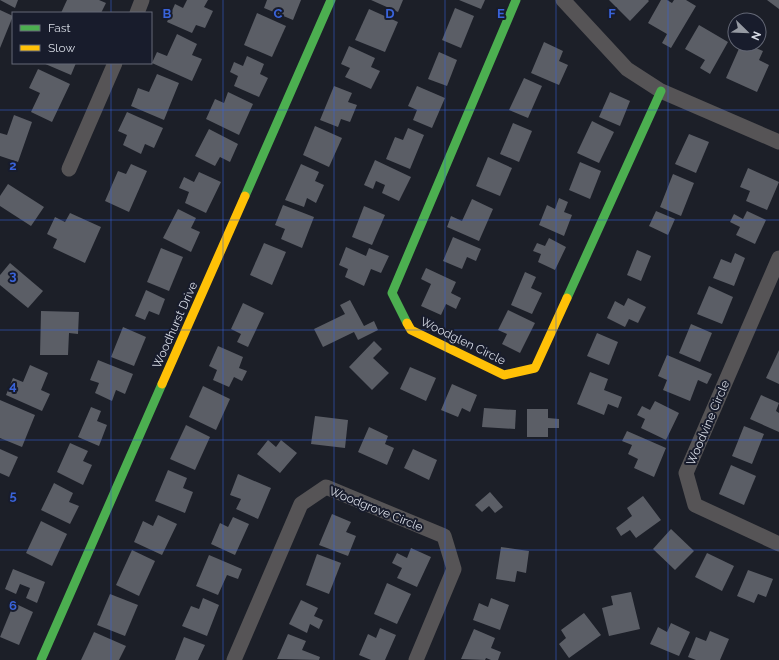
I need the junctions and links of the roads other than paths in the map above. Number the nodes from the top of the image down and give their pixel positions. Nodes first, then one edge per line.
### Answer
1 (142, 0) edge
2 (331, 0) edge
3 (516, 0) edge
4 (563, 0) edge
5 (136, 12) edge
6 (115, 64) edge
7 (661, 91) junction
8 (779, 142) edge
9 (69, 169) dead end
10 (779, 258) edge
11 (779, 544) edge
12 (41, 660) edge
13 (234, 660) edge
14 (416, 660) edge

1 - 5 street
2 - 12 street, Woodhurst Drive
3 - 7 street, Woodglen Circle
4 - 7 street
6 - 9 street
7 - 8 street
10 - 11 street, Woodvine Circle
13 - 14 street, Woodgrove Circle

